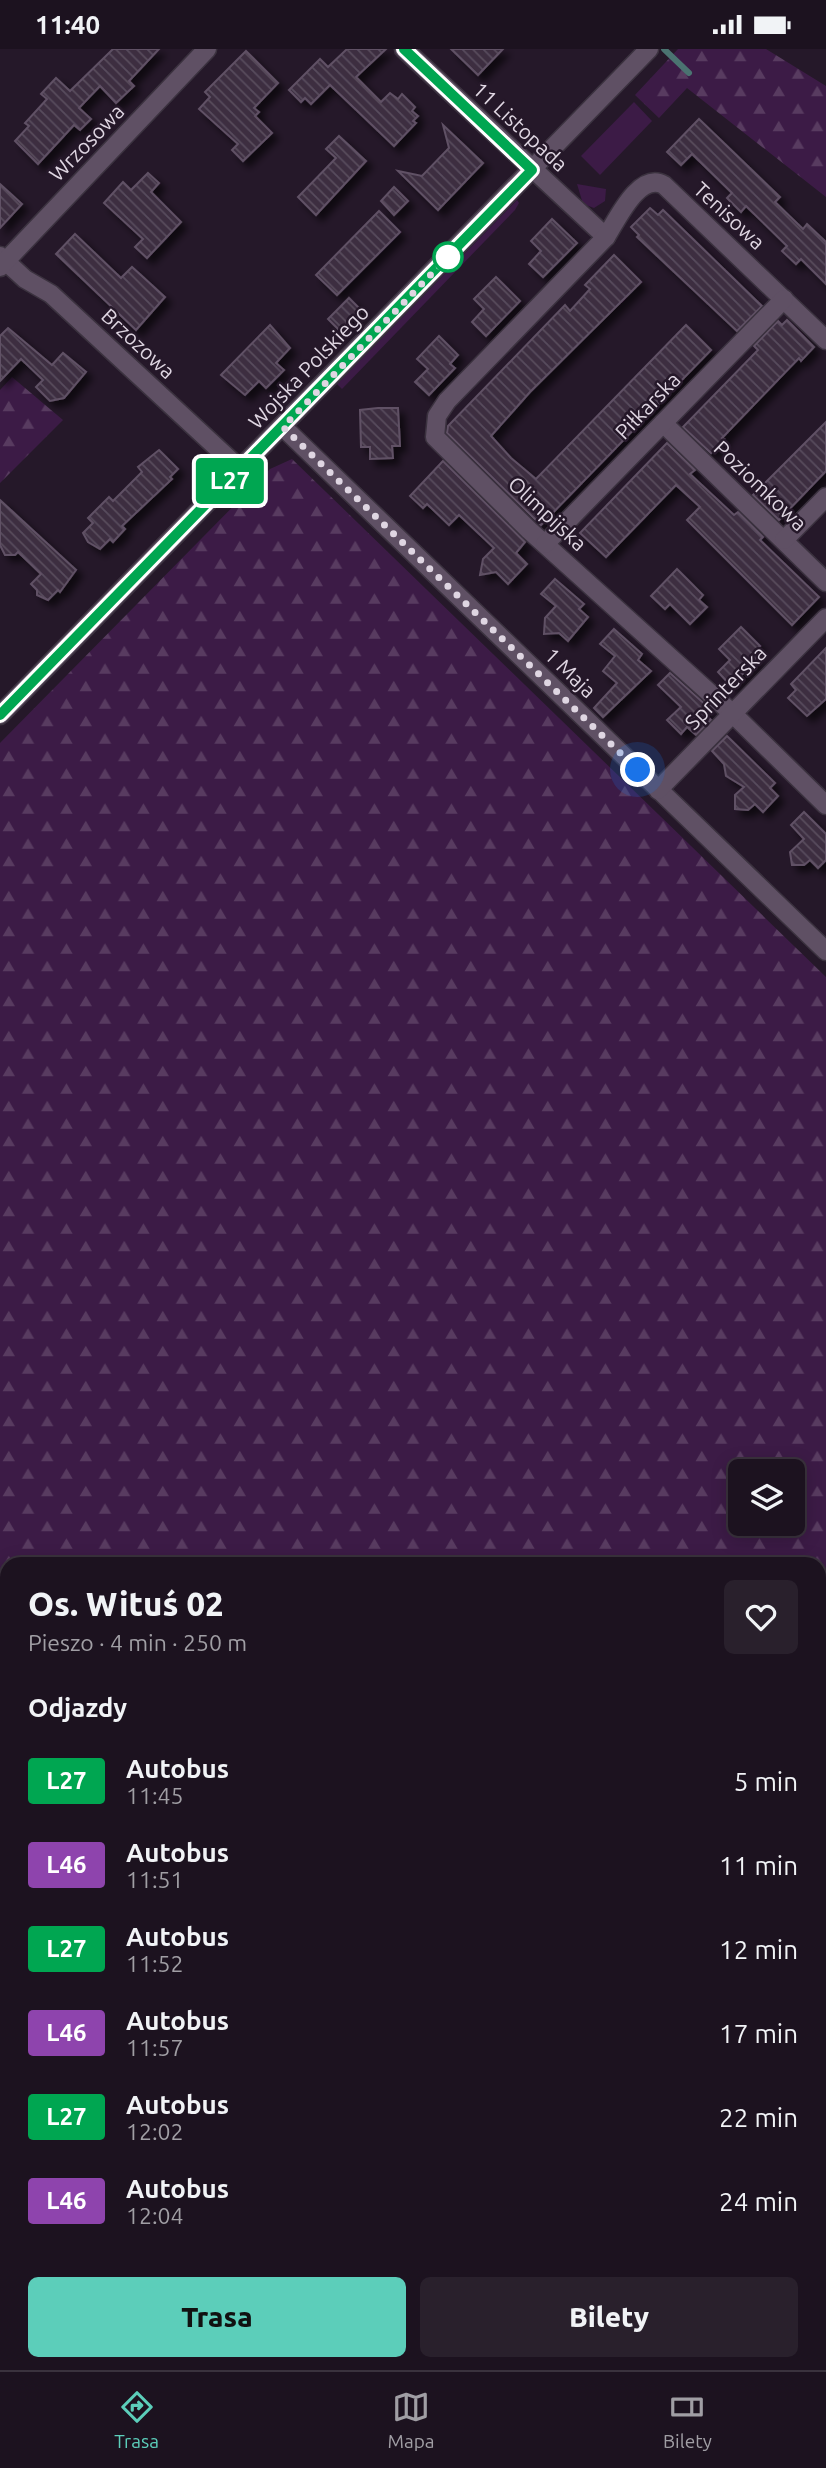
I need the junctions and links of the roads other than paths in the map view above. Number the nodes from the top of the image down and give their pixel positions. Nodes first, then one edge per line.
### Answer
1 (207, 49) edge
2 (404, 49) edge
3 (649, 49) edge
4 (532, 170) junction
5 (606, 237) junction
6 (2, 262) edge
7 (784, 299) junction
8 (826, 340) edge
9 (663, 423) junction
10 (283, 427) junction
11 (241, 470) junction
12 (822, 501) edge
13 (784, 540) junction
14 (545, 544) junction
15 (826, 582) edge
16 (826, 618) edge
17 (733, 714) junction
18 (0, 715) edge
19 (658, 790) junction
20 (826, 806) edge
21 (826, 951) edge

1 - 6 street, Wrzosowa
2 - 4 street, 11 Listopada
3 - 4 street, Wojska Polskiego
4 - 5 street, 11 Listopada
4 - 10 street, Wojska Polskiego
5 - 7 street, Tenisowa
5 - 14 street, Olimpijska
6 - 11 street, Brzozowa
7 - 8 street, Tenisowa
7 - 9 street, Piłkarska
9 - 13 street, Poziomkowa
9 - 14 street, Piłkarska
10 - 11 street, Wojska Polskiego
10 - 19 street, 1 Maja
11 - 18 street, Wojska Polskiego
12 - 13 street
13 - 15 street, Poziomkowa
14 - 17 street, Olimpijska
16 - 17 street, Sprinterska
17 - 19 street, Sprinterska
17 - 20 street, Olimpijska
19 - 21 street, 1 Maja

